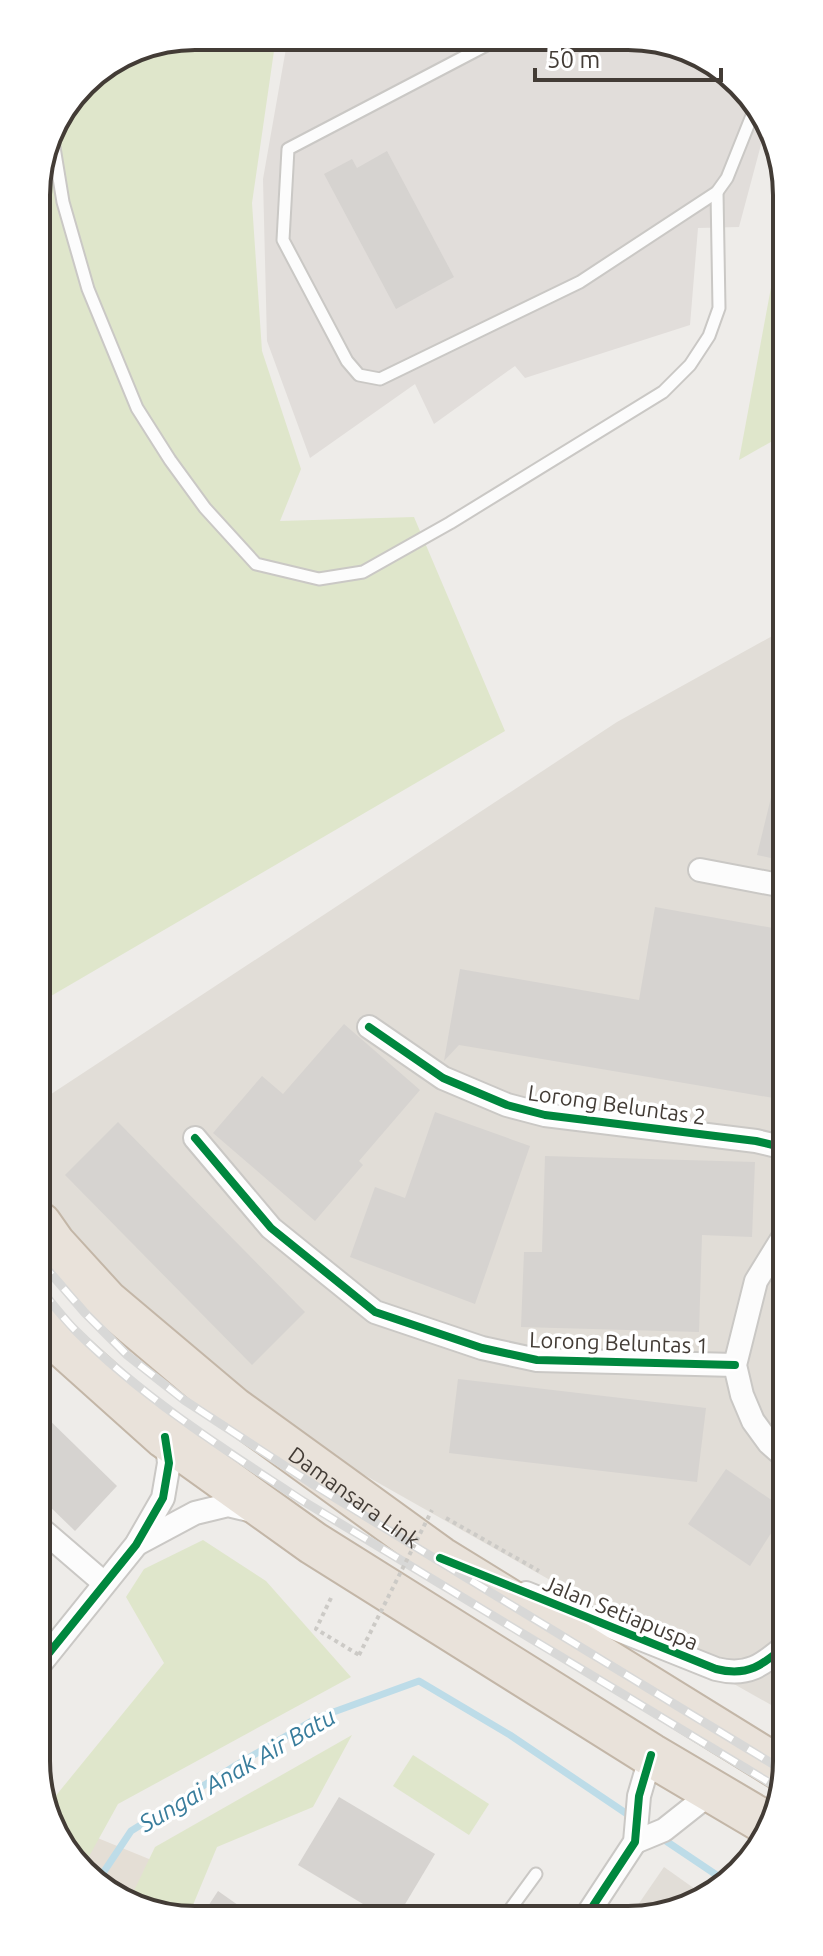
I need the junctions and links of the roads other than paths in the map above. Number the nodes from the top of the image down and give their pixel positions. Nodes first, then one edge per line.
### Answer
1 (477, 50) edge
2 (751, 118) edge
3 (55, 156) edge
4 (717, 192) junction
5 (700, 870) dead end
6 (773, 884) edge
7 (369, 1027) dead end
8 (195, 1138) dead end
9 (773, 1145) edge
10 (50, 1238) edge
11 (773, 1253) edge
12 (50, 1334) edge
13 (735, 1365) junction
14 (165, 1437) junction
15 (773, 1447) edge
16 (273, 1516) junction
17 (50, 1537) edge
18 (450, 1542) junction
19 (136, 1545) junction
20 (104, 1583) junction
21 (50, 1652) edge
22 (773, 1656) edge
23 (651, 1755) junction
24 (773, 1763) edge
25 (712, 1792) junction
26 (761, 1820) edge
27 (644, 1831) junction
28 (536, 1874) dead end
29 (513, 1906) edge
30 (593, 1906) edge

1 - 4 lane
2 - 4 lane
3 - 4 lane
5 - 6 street
7 - 9 street, Lorong Beluntas 2
8 - 13 street, Lorong Beluntas 1
10 - 18 highway, Damansara Link
11 - 13 street
12 - 14 highway
13 - 15 street
14 - 16 highway
14 - 19 street
16 - 19 street
16 - 23 highway
17 - 20 street
18 - 22 street, Jalan Setiapuspa
18 - 24 highway, Damansara Link
19 - 20 street
20 - 21 street
23 - 25 highway
23 - 27 street
25 - 26 highway
25 - 27 street
27 - 30 street
28 - 29 lane

